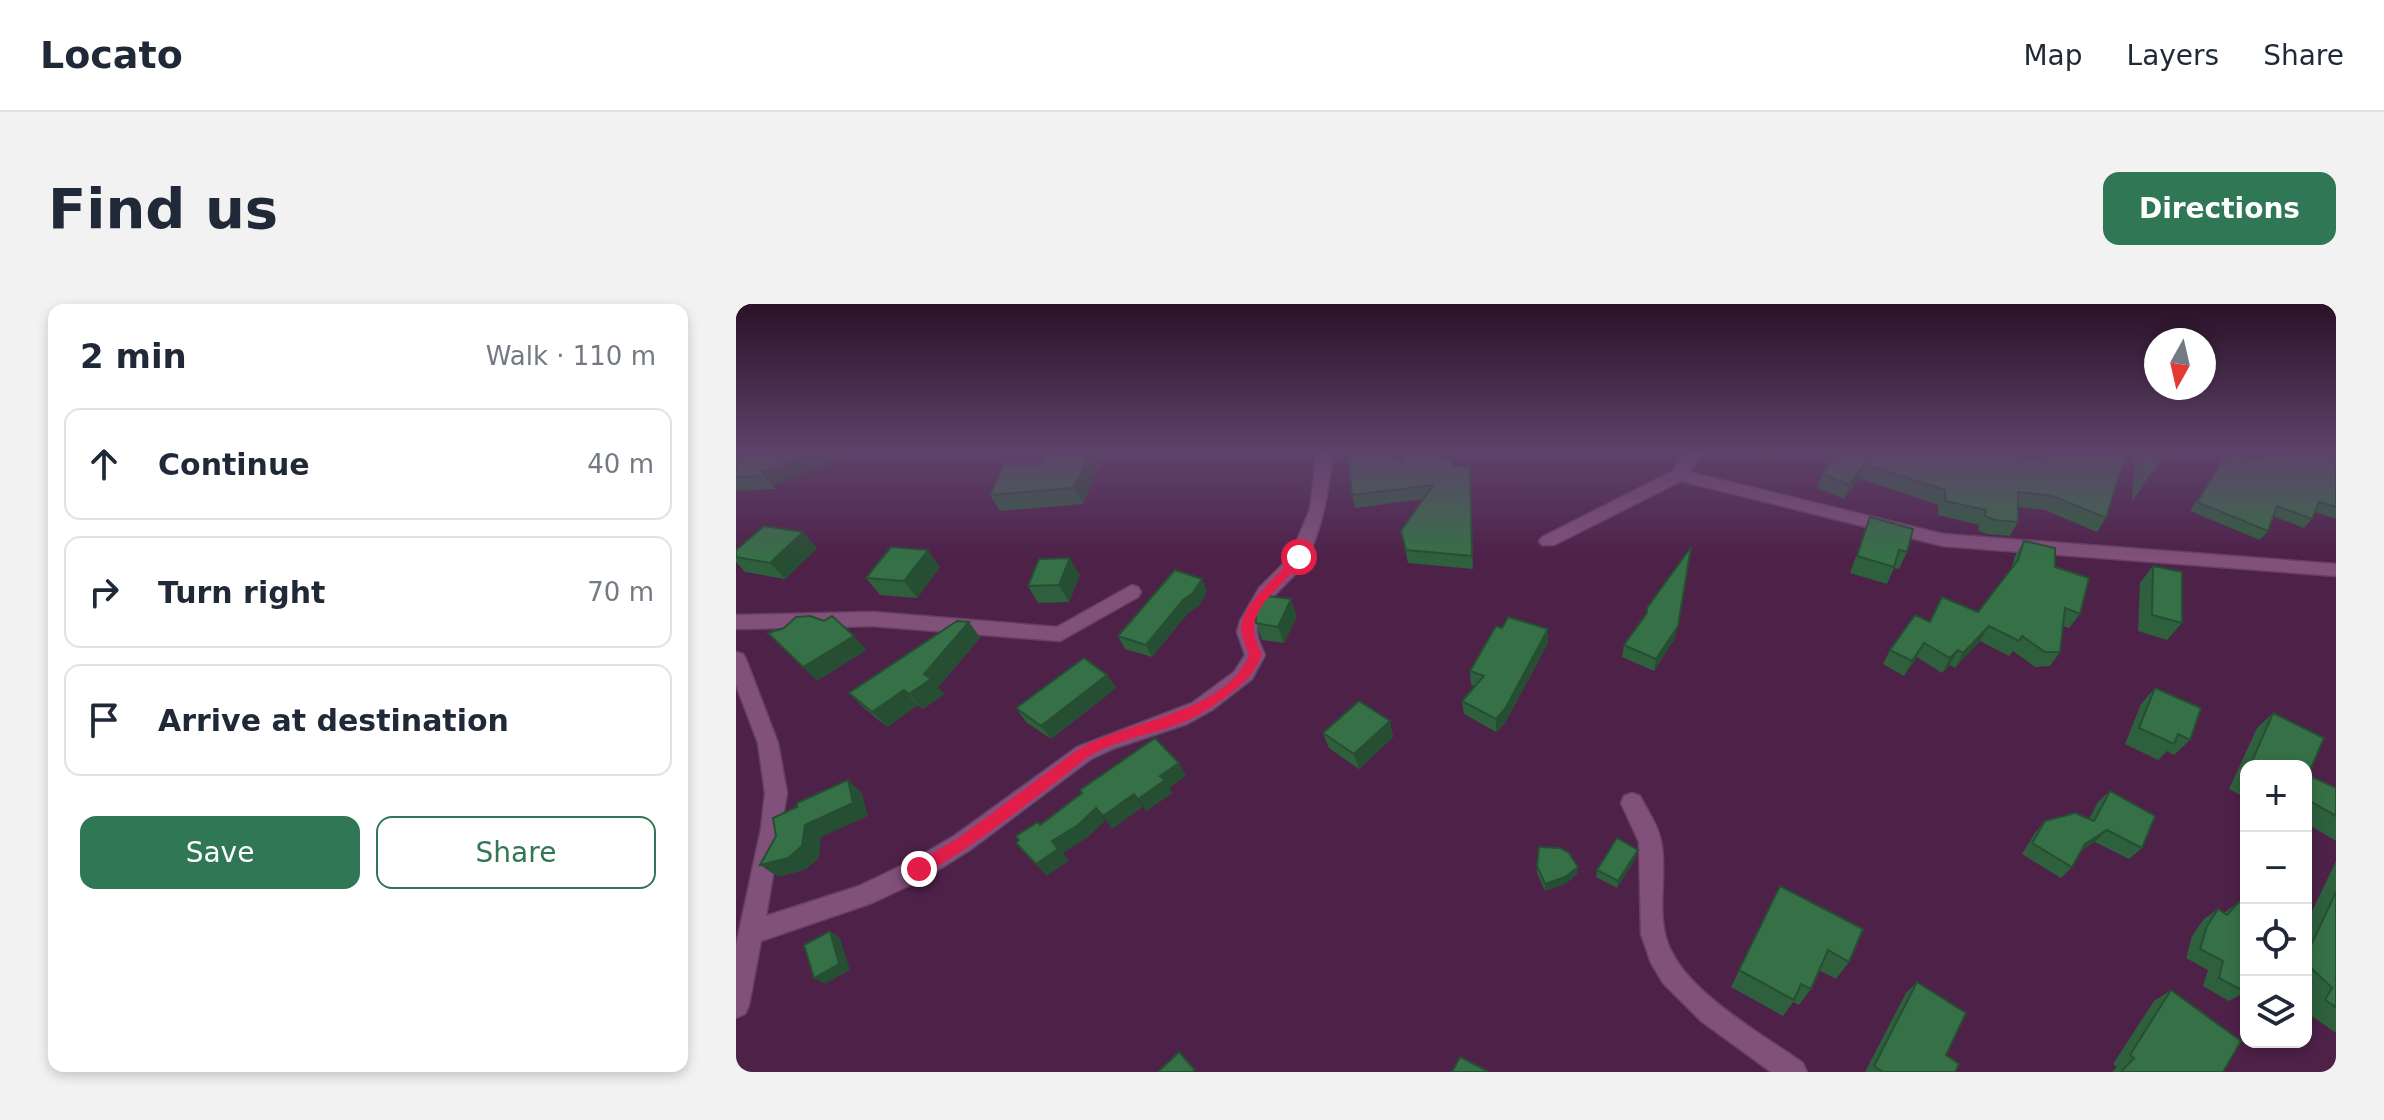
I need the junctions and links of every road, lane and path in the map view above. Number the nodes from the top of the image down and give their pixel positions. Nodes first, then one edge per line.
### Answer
1 (1321, 487) edge
2 (1655, 487) edge
3 (1727, 487) edge
4 (1548, 541) dead end
5 (2336, 570) edge
6 (1132, 592) dead end
7 (736, 622) edge
8 (736, 659) edge
9 (1632, 803) dead end
10 (751, 933) junction
11 (736, 1005) edge
12 (1794, 1072) edge

1 - 10 street
2 - 4 street
3 - 5 street
6 - 7 street
8 - 10 street
9 - 12 street
10 - 11 street

